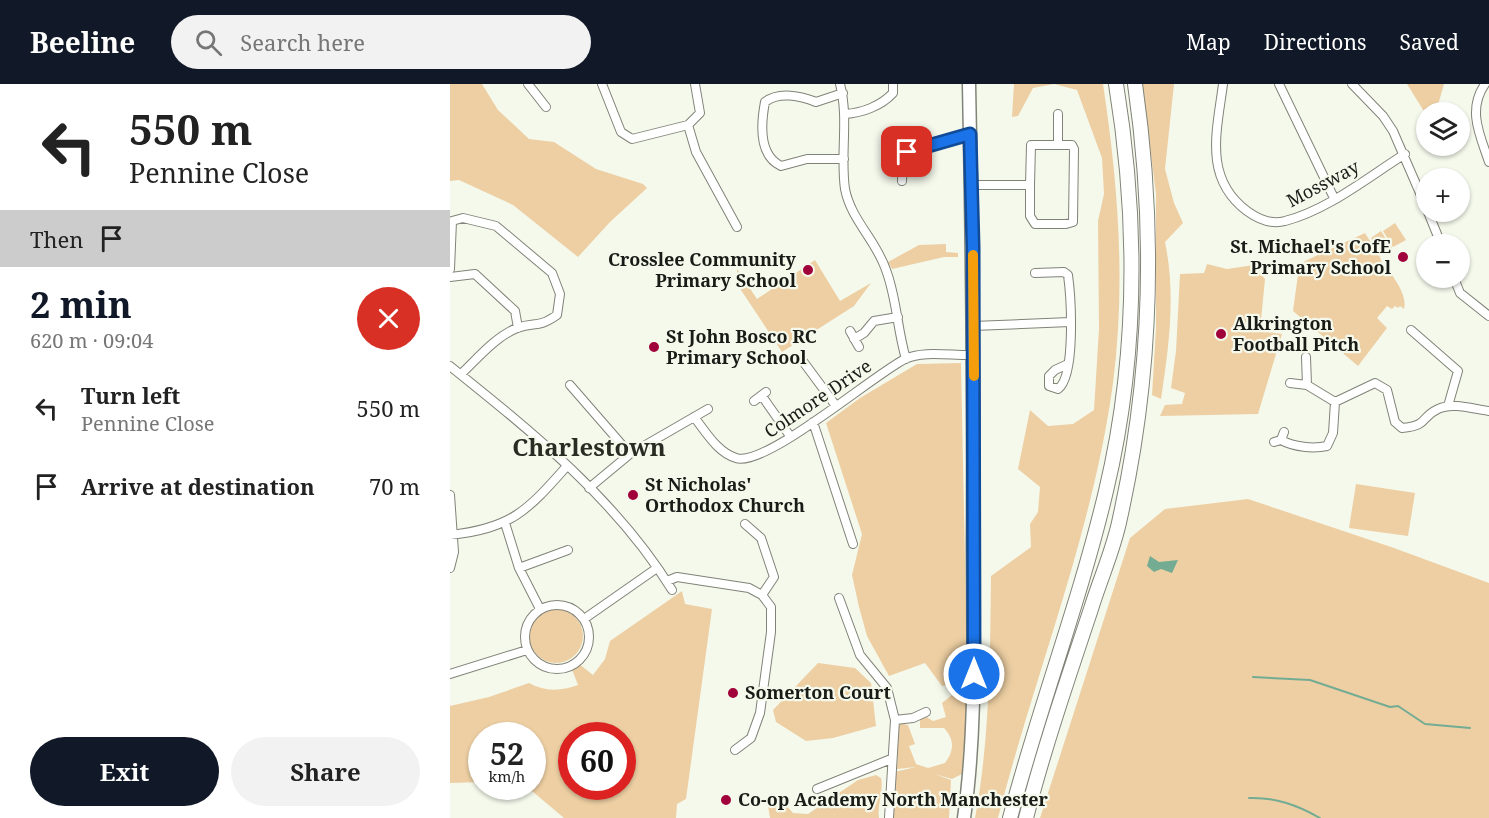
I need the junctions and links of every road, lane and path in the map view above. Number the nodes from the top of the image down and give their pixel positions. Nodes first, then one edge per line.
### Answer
1 (528, 84) edge
2 (602, 84) edge
3 (695, 84) edge
4 (840, 84) edge
5 (893, 84) edge
6 (969, 84) edge
7 (1116, 84) edge
8 (1135, 84) edge
9 (1223, 84) edge
10 (1279, 84) edge
11 (1352, 84) edge
12 (1485, 84) edge
13 (843, 93) junction
14 (546, 107) dead end
15 (845, 114) junction
16 (1058, 114) dead end
17 (688, 124) junction
18 (970, 134) junction
19 (1058, 143) junction
20 (1405, 154) junction
21 (844, 159) junction
22 (1489, 162) edge
23 (902, 182) dead end
24 (1416, 182) edge
25 (972, 184) junction
26 (1030, 185) junction
27 (1334, 198) junction
28 (737, 227) dead end
29 (450, 268) edge
30 (1035, 273) dead end
31 (450, 277) edge
32 (1458, 288) edge
33 (1487, 311) edge
34 (898, 317) junction
35 (1070, 322) junction
36 (973, 326) junction
37 (518, 328) junction
38 (1411, 330) dead end
39 (850, 331) dead end
40 (854, 339) junction
41 (859, 347) dead end
42 (973, 355) junction
43 (1306, 357) dead end
44 (906, 359) junction
45 (802, 360) dead end
46 (817, 362) dead end
47 (1068, 363) dead end
48 (450, 366) edge
49 (808, 368) junction
50 (460, 374) junction
51 (1290, 383) dead end
52 (570, 385) dead end
53 (1307, 385) junction
54 (754, 402) dead end
55 (1335, 402) junction
56 (836, 406) junction
57 (1448, 406) junction
58 (708, 409) dead end
59 (1489, 411) edge
60 (694, 417) junction
61 (813, 422) junction
62 (790, 436) junction
63 (1280, 438) dead end
64 (630, 454) junction
65 (567, 466) junction
66 (589, 488) junction
67 (450, 495) edge
68 (506, 523) junction
69 (745, 524) dead end
70 (452, 535) edge
71 (853, 544) dead end
72 (568, 550) dead end
73 (450, 568) edge
74 (519, 568) junction
75 (657, 568) junction
76 (667, 581) junction
77 (672, 590) dead end
78 (762, 595) junction
79 (839, 598) dead end
80 (540, 609) junction
81 (584, 619) junction
82 (527, 650) junction
83 (450, 674) edge
84 (926, 712) dead end
85 (895, 720) junction
86 (735, 750) dead end
87 (891, 759) junction
88 (817, 789) dead end
89 (889, 818) edge
90 (964, 818) edge
91 (1010, 818) edge
92 (1026, 818) edge

1 - 14 street
2 - 17 street
3 - 17 street
4 - 13 street
5 - 15 street
6 - 18 main road
7 - 91 highway
8 - 92 highway
9 - 27 street, Mossway
10 - 27 street
11 - 20 street
12 - 22 street
13 - 15 street
13 - 21 street
15 - 21 street
16 - 19 street
17 - 28 street
18 - 23 street
18 - 25 main road
19 - 26 street
19 - 26 street
20 - 24 street
20 - 27 street, Mossway
21 - 34 street
25 - 26 street
25 - 36 main road
29 - 37 street
30 - 35 street
31 - 37 street
32 - 33 street
34 - 40 street
34 - 44 street
35 - 36 street
35 - 47 street
36 - 42 main road
37 - 50 street
38 - 57 street
39 - 40 street
40 - 41 street
42 - 44 street
42 - 90 main road
43 - 53 street
44 - 56 street, Colmore Drive
45 - 49 street
46 - 49 street
48 - 50 street
49 - 56 street
50 - 65 street
51 - 53 street
52 - 64 street
53 - 55 street
54 - 62 street
55 - 57 street
55 - 63 street
56 - 61 street, Colmore Drive
57 - 59 street
58 - 60 street
60 - 62 street, Colmore Drive
60 - 64 street
61 - 62 street, Colmore Drive
61 - 71 street
64 - 66 street
65 - 66 street
65 - 68 street
66 - 75 street
67 - 70 street
68 - 70 street
68 - 74 street
69 - 78 street
70 - 73 street
72 - 74 street
74 - 80 street
75 - 76 street
75 - 81 street
76 - 77 street
76 - 78 street
78 - 86 street
79 - 85 street
80 - 81 street
80 - 82 street
81 - 82 street
82 - 83 street
84 - 85 street
85 - 87 street
87 - 88 street
87 - 89 street

